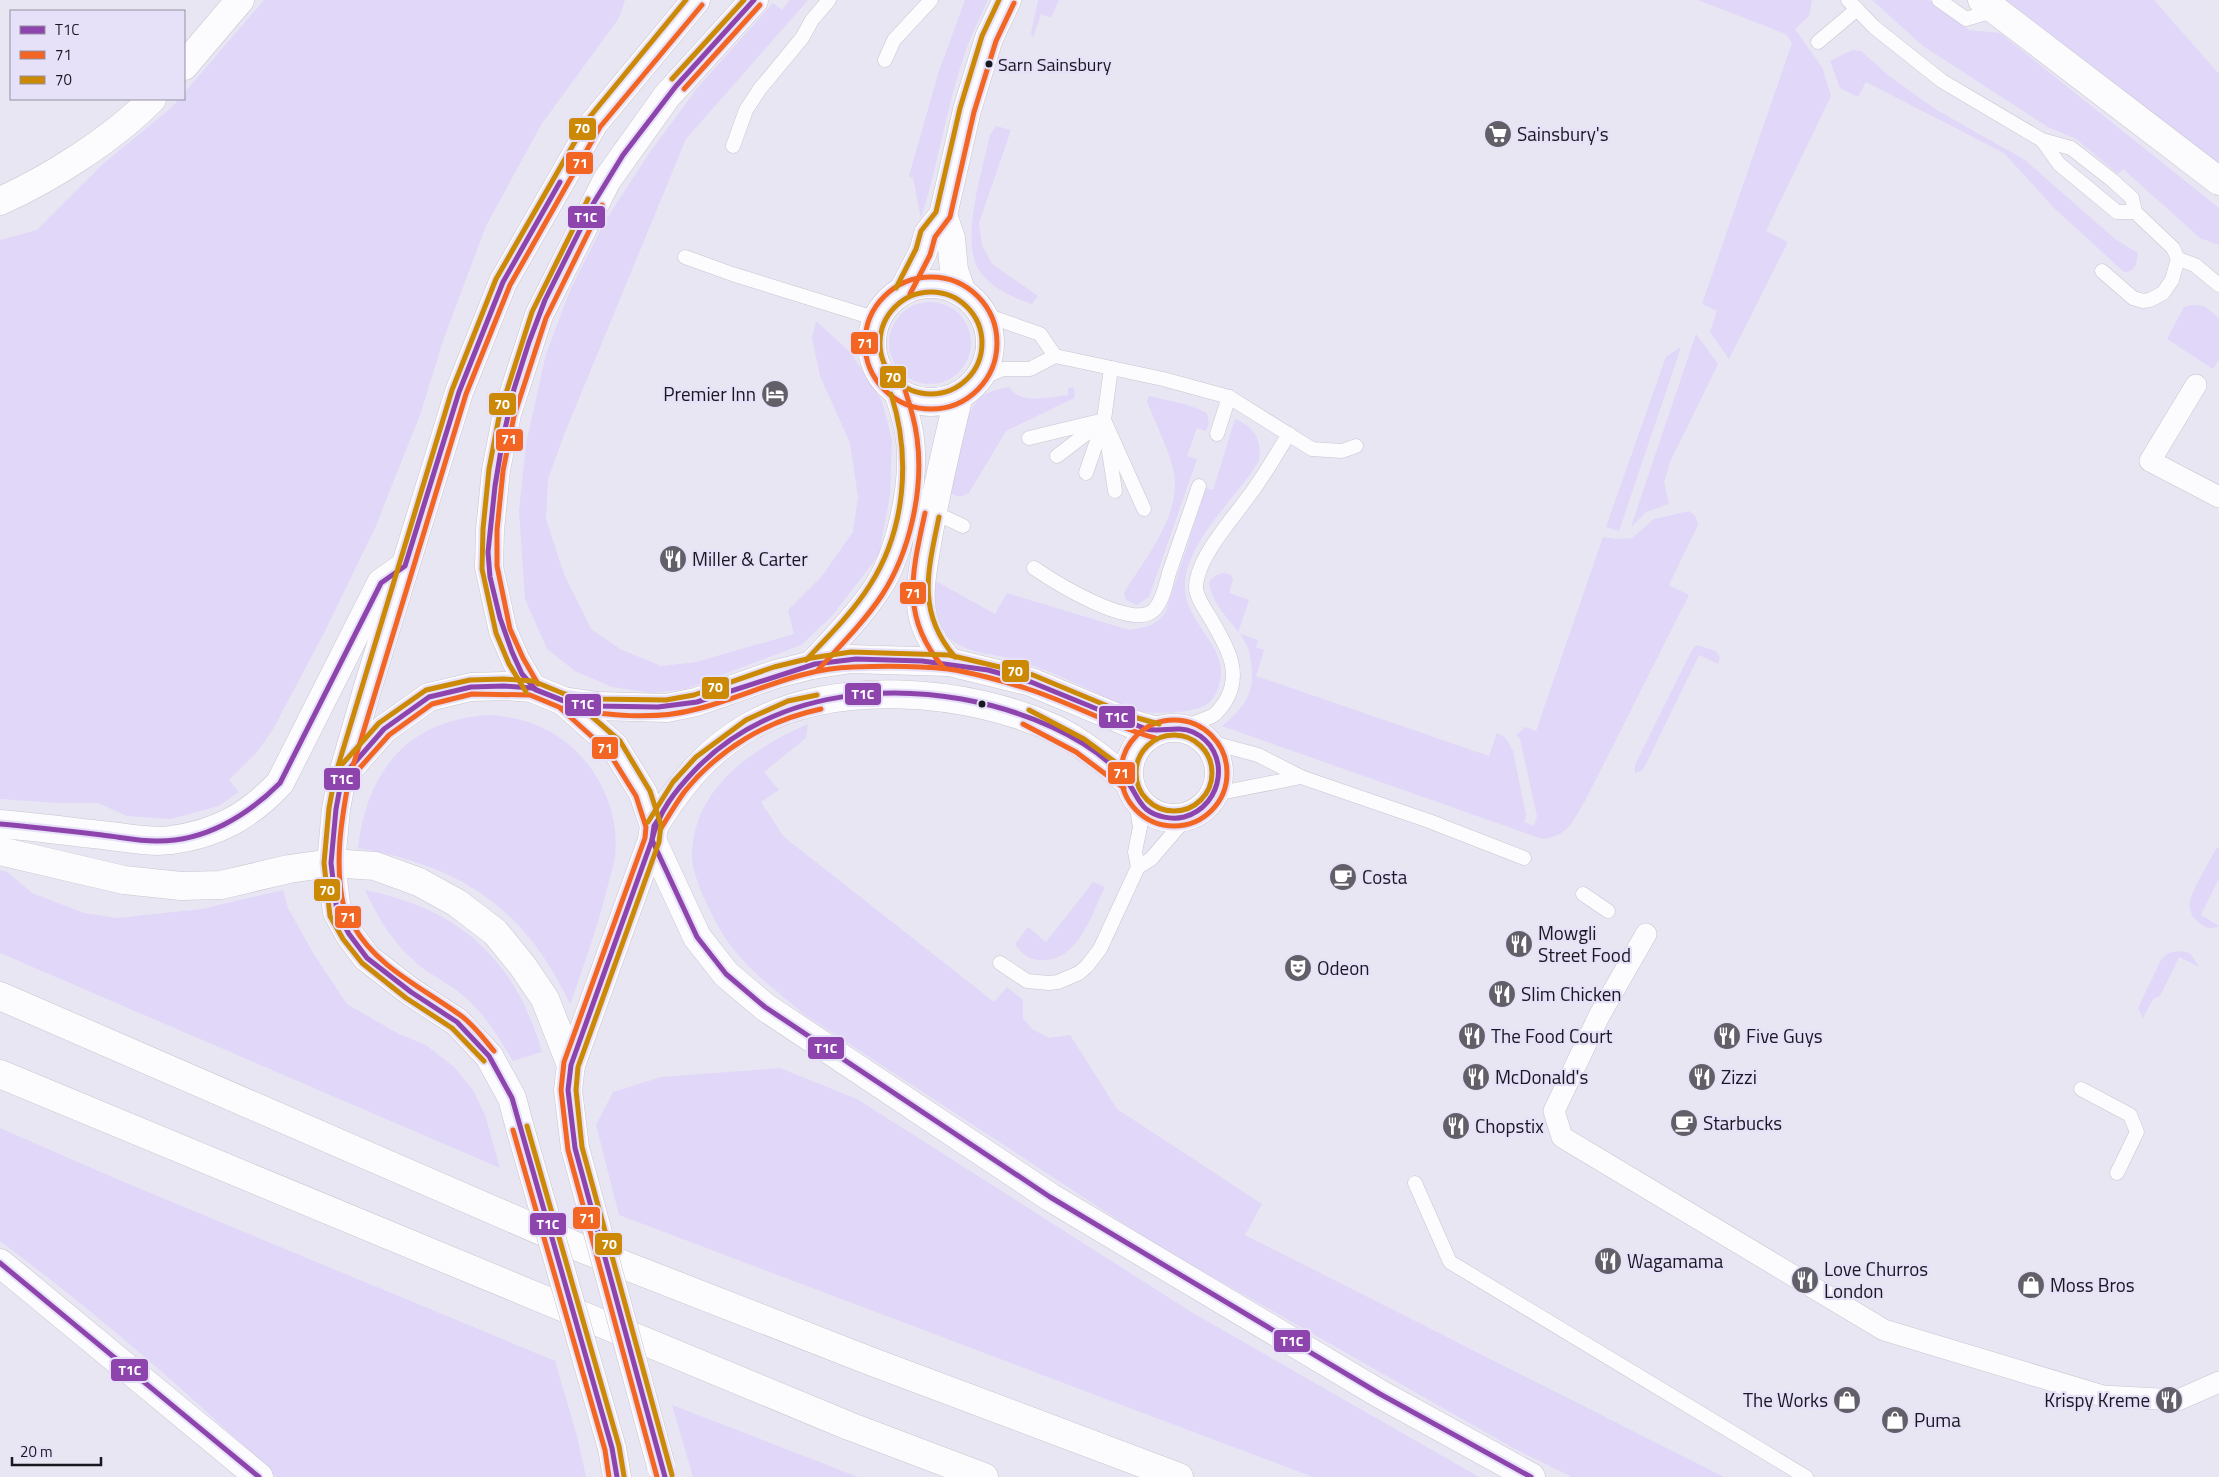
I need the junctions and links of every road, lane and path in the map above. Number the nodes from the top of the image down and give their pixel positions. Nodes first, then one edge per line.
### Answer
1 (240, 0) edge
2 (754, 0) edge
3 (829, 0) edge
4 (931, 0) edge
5 (1007, 0) edge
6 (1939, 0) edge
7 (1852, 5) edge
8 (1989, 5) edge
9 (685, 6) edge
10 (1818, 42) dead end
11 (885, 60) dead end
12 (185, 65) edge
13 (151, 100) edge
14 (2042, 140) junction
15 (733, 146) dead end
16 (2219, 181) edge
17 (0, 201) edge
18 (2135, 212) junction
19 (943, 214) junction
20 (685, 256) dead end
21 (2178, 259) junction
22 (2102, 272) dead end
23 (2219, 285) edge
24 (903, 291) junction
25 (962, 292) junction
26 (983, 314) junction
27 (877, 319) junction
28 (1055, 356) junction
29 (1111, 368) junction
30 (2196, 385) dead end
31 (969, 387) junction
32 (898, 392) junction
33 (1229, 398) junction
34 (1104, 420) junction
35 (1216, 434) dead end
36 (1289, 434) junction
37 (1029, 438) dead end
38 (1356, 446) dead end
39 (1057, 456) dead end
40 (1086, 473) dead end
41 (1199, 486) dead end
42 (1115, 491) dead end
43 (2219, 497) edge
44 (1144, 509) dead end
45 (931, 521) junction
46 (963, 526) dead end
47 (405, 566) junction
48 (1034, 568) dead end
49 (1066, 572) dead end
50 (1048, 578) junction
51 (949, 662) junction
52 (812, 665) junction
53 (532, 688) junction
54 (562, 701) junction
55 (1168, 730) junction
56 (1206, 741) junction
57 (342, 777) junction
58 (1301, 777) junction
59 (1132, 789) junction
60 (1214, 794) junction
61 (1188, 816) junction
62 (0, 824) edge
63 (653, 833) junction
64 (0, 851) edge
65 (1524, 858) dead end
66 (332, 864) junction
67 (1138, 867) junction
68 (1583, 894) dead end
69 (1608, 911) dead end
70 (1646, 934) dead end
71 (1000, 963) dead end
72 (0, 996) edge
73 (571, 1065) junction
74 (0, 1074) edge
75 (2081, 1089) dead end
76 (2117, 1174) dead end
77 (1415, 1183) dead end
78 (0, 1263) edge
79 (2219, 1382) edge
80 (663, 1471) edge
81 (259, 1477) edge
82 (617, 1477) edge
83 (984, 1477) edge
84 (1179, 1477) edge
85 (1531, 1477) edge
86 (1806, 1477) edge

1 - 12 main road
2 - 53 main road
3 - 15 lane
4 - 11 lane
5 - 19 main road
6 - 8 lane
7 - 10 lane
7 - 14 lane
8 - 16 main road
9 - 47 main road
13 - 17 main road
14 - 18 lane
14 - 18 lane
18 - 21 lane
19 - 24 main road
19 - 25 main road
20 - 27 lane
21 - 22 lane
21 - 23 lane
24 - 25 main road
24 - 27 main road
25 - 26 main road
26 - 28 lane
26 - 31 main road
27 - 32 main road
28 - 29 lane
28 - 31 lane
29 - 33 lane
29 - 34 lane
30 - 43 street
31 - 32 main road
31 - 45 main road
32 - 52 main road
33 - 35 lane
33 - 36 lane
34 - 37 lane
34 - 39 lane
34 - 40 lane
34 - 42 lane
34 - 44 lane
36 - 38 lane
36 - 55 lane
41 - 50 lane
45 - 46 lane
45 - 51 main road
47 - 57 main road
47 - 62 main road
48 - 50 lane
49 - 50 lane
51 - 52 main road
51 - 55 main road
52 - 54 main road
53 - 54 main road
53 - 57 main road
54 - 63 main road
55 - 56 main road
55 - 59 main road
56 - 58 lane
56 - 60 main road
57 - 66 main road
58 - 60 lane
58 - 65 lane
59 - 61 main road
59 - 63 main road
59 - 67 lane
60 - 61 main road
61 - 67 lane
63 - 73 main road
63 - 85 main road
64 - 66 main road
66 - 73 main road
66 - 82 main road, bridge
67 - 71 lane
68 - 69 lane
70 - 79 street
72 - 84 main road
73 - 80 main road, bridge
74 - 83 main road
75 - 76 lane
77 - 86 lane
78 - 81 main road

